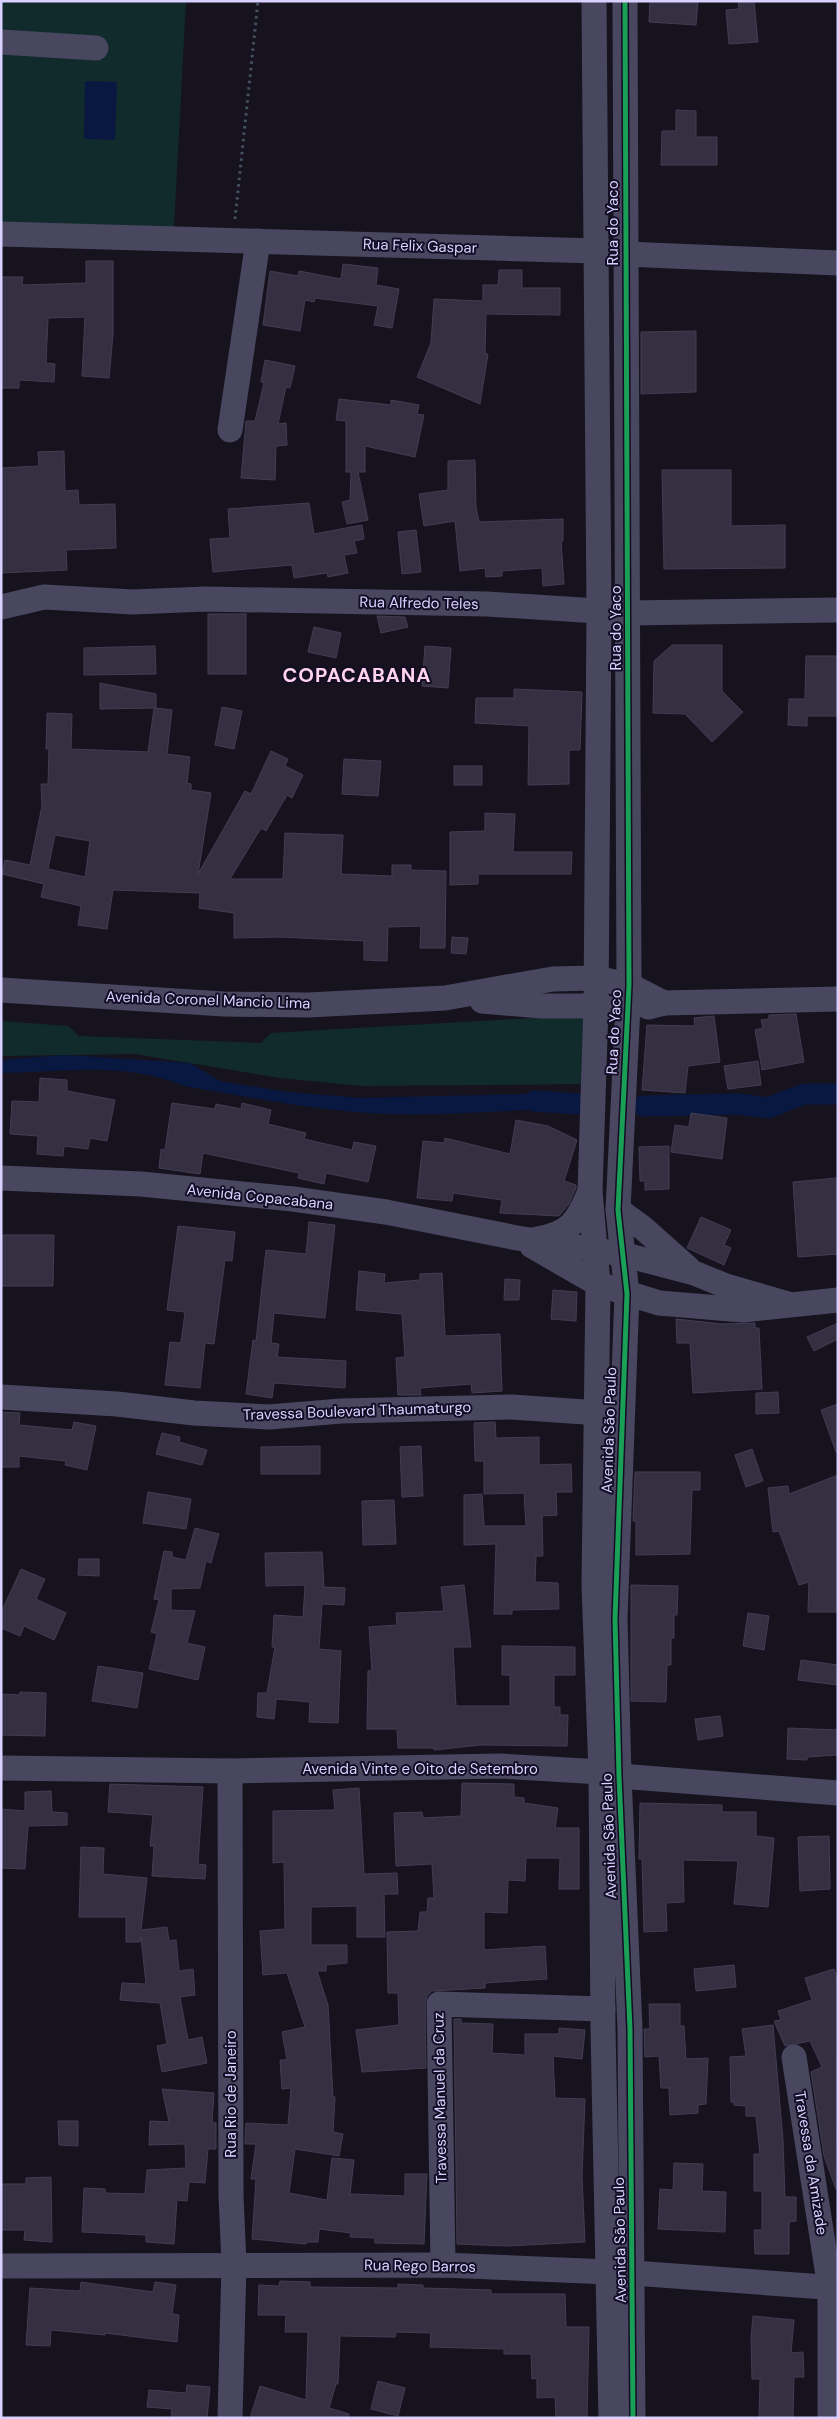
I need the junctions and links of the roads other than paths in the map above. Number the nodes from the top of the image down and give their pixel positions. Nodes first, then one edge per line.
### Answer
1 (594, 1) edge
2 (625, 1) edge
3 (1, 42) edge
4 (96, 48) dead end
5 (1, 234) edge
6 (258, 241) junction
7 (596, 251) junction
8 (625, 254) junction
9 (838, 263) edge
10 (230, 430) dead end
11 (1, 607) edge
12 (838, 610) edge
13 (599, 611) junction
14 (629, 613) junction
15 (595, 978) junction
16 (629, 985) junction
17 (1, 990) edge
18 (445, 998) junction
19 (838, 999) edge
20 (664, 1003) junction
21 (596, 1006) junction
22 (627, 1012) junction
23 (1, 1178) edge
24 (590, 1191) junction
25 (618, 1210) junction
26 (524, 1239) junction
27 (597, 1251) junction
28 (622, 1254) junction
29 (694, 1273) junction
30 (598, 1284) junction
31 (627, 1294) junction
32 (838, 1300) edge
33 (672, 1304) junction
34 (788, 1304) junction
35 (624, 1339) junction
36 (1, 1397) edge
37 (597, 1413) junction
38 (624, 1414) junction
39 (605, 1585) junction
40 (1, 1768) edge
41 (230, 1771) junction
42 (610, 1774) junction
43 (838, 1793) edge
44 (603, 2019) junction
45 (630, 2028) junction
46 (794, 2057) dead end
47 (234, 2264) junction
48 (443, 2265) junction
49 (1, 2266) edge
50 (607, 2272) junction
51 (632, 2273) junction
52 (834, 2288) edge
53 (230, 2418) edge
54 (611, 2418) edge
55 (633, 2418) edge
56 (830, 2418) edge

1 - 7 street, Rua do Yaco
2 - 8 street, Rua do Yaco
3 - 4 street
5 - 6 street, Rua Felix Gaspar
6 - 7 street, Rua Felix Gaspar
6 - 10 street
7 - 8 street, Rua Felix Gaspar
7 - 13 street, Rua do Yaco
8 - 9 street, Rua Felix Gaspar
8 - 14 street, Rua do Yaco
11 - 13 street, Rua Alfredo Teles
12 - 14 street, Rua Alfredo Teles
13 - 14 street, Rua Alfredo Teles
13 - 15 street, Rua do Yaco
14 - 16 street, Rua do Yaco
15 - 16 street, Avenida Coronel Mancio Lima
15 - 18 street, Avenida Coronel Mancio Lima
15 - 21 street, Rua do Yaco
16 - 20 street, Avenida Coronel Mancio Lima
16 - 22 street, Rua do Yaco
17 - 18 street, Avenida Coronel Mancio Lima
18 - 21 street, Avenida Coronel Mancio Lima
19 - 20 street, Avenida Coronel Mancio Lima
20 - 22 street, Avenida Coronel Mancio Lima
21 - 22 street, Avenida Coronel Mancio Lima
21 - 24 street, Rua do Yaco
22 - 25 street, Rua do Yaco
23 - 26 street, Avenida Copacabana
24 - 26 street
24 - 27 street, Rua do Yaco
25 - 28 street, Rua do Yaco
25 - 29 street
26 - 27 street, Avenida Copacabana
26 - 30 street, Avenida Copacabana
27 - 28 street, Avenida Copacabana
27 - 30 street, Avenida São Paulo
28 - 29 street, Avenida Copacabana
28 - 31 street, Avenida São Paulo
29 - 34 street, Avenida Copacabana
30 - 31 street, Avenida Copacabana
30 - 37 street, Avenida São Paulo
31 - 33 street, Avenida Copacabana
31 - 35 street, Avenida São Paulo
32 - 34 street, Avenida Copacabana
33 - 34 street, Avenida Copacabana
33 - 35 street
35 - 38 street, Avenida São Paulo
36 - 37 street, Travessa Boulevard Thaumaturgo
37 - 38 street, Travessa Boulevard Thaumaturgo
37 - 39 street, Avenida São Paulo
38 - 39 street, Avenida São Paulo
39 - 42 street, Avenida São Paulo
40 - 41 street, Avenida Vinte e Oito de Setembro
41 - 42 street, Avenida Vinte e Oito de Setembro
41 - 47 street, Rua Rio de Janeiro
42 - 43 street, Avenida Vinte e Oito de Setembro
42 - 44 street, Avenida São Paulo
42 - 45 street, Avenida São Paulo
44 - 45 street
44 - 48 street, Travessa Manuel da Cruz
44 - 50 street, Avenida São Paulo
45 - 51 street, Avenida São Paulo
46 - 52 street, Travessa da Amizade
47 - 48 street, Rua Rego Barros
47 - 49 street, Rua Rego Barros
47 - 53 street, Rua Rio de Janeiro
48 - 50 street, Rua Rego Barros
50 - 51 street, Rua Rego Barros
50 - 54 street, Avenida São Paulo
51 - 52 street, Rua Rego Barros
51 - 55 street, Avenida São Paulo
52 - 56 street, Travessa da Amizade

